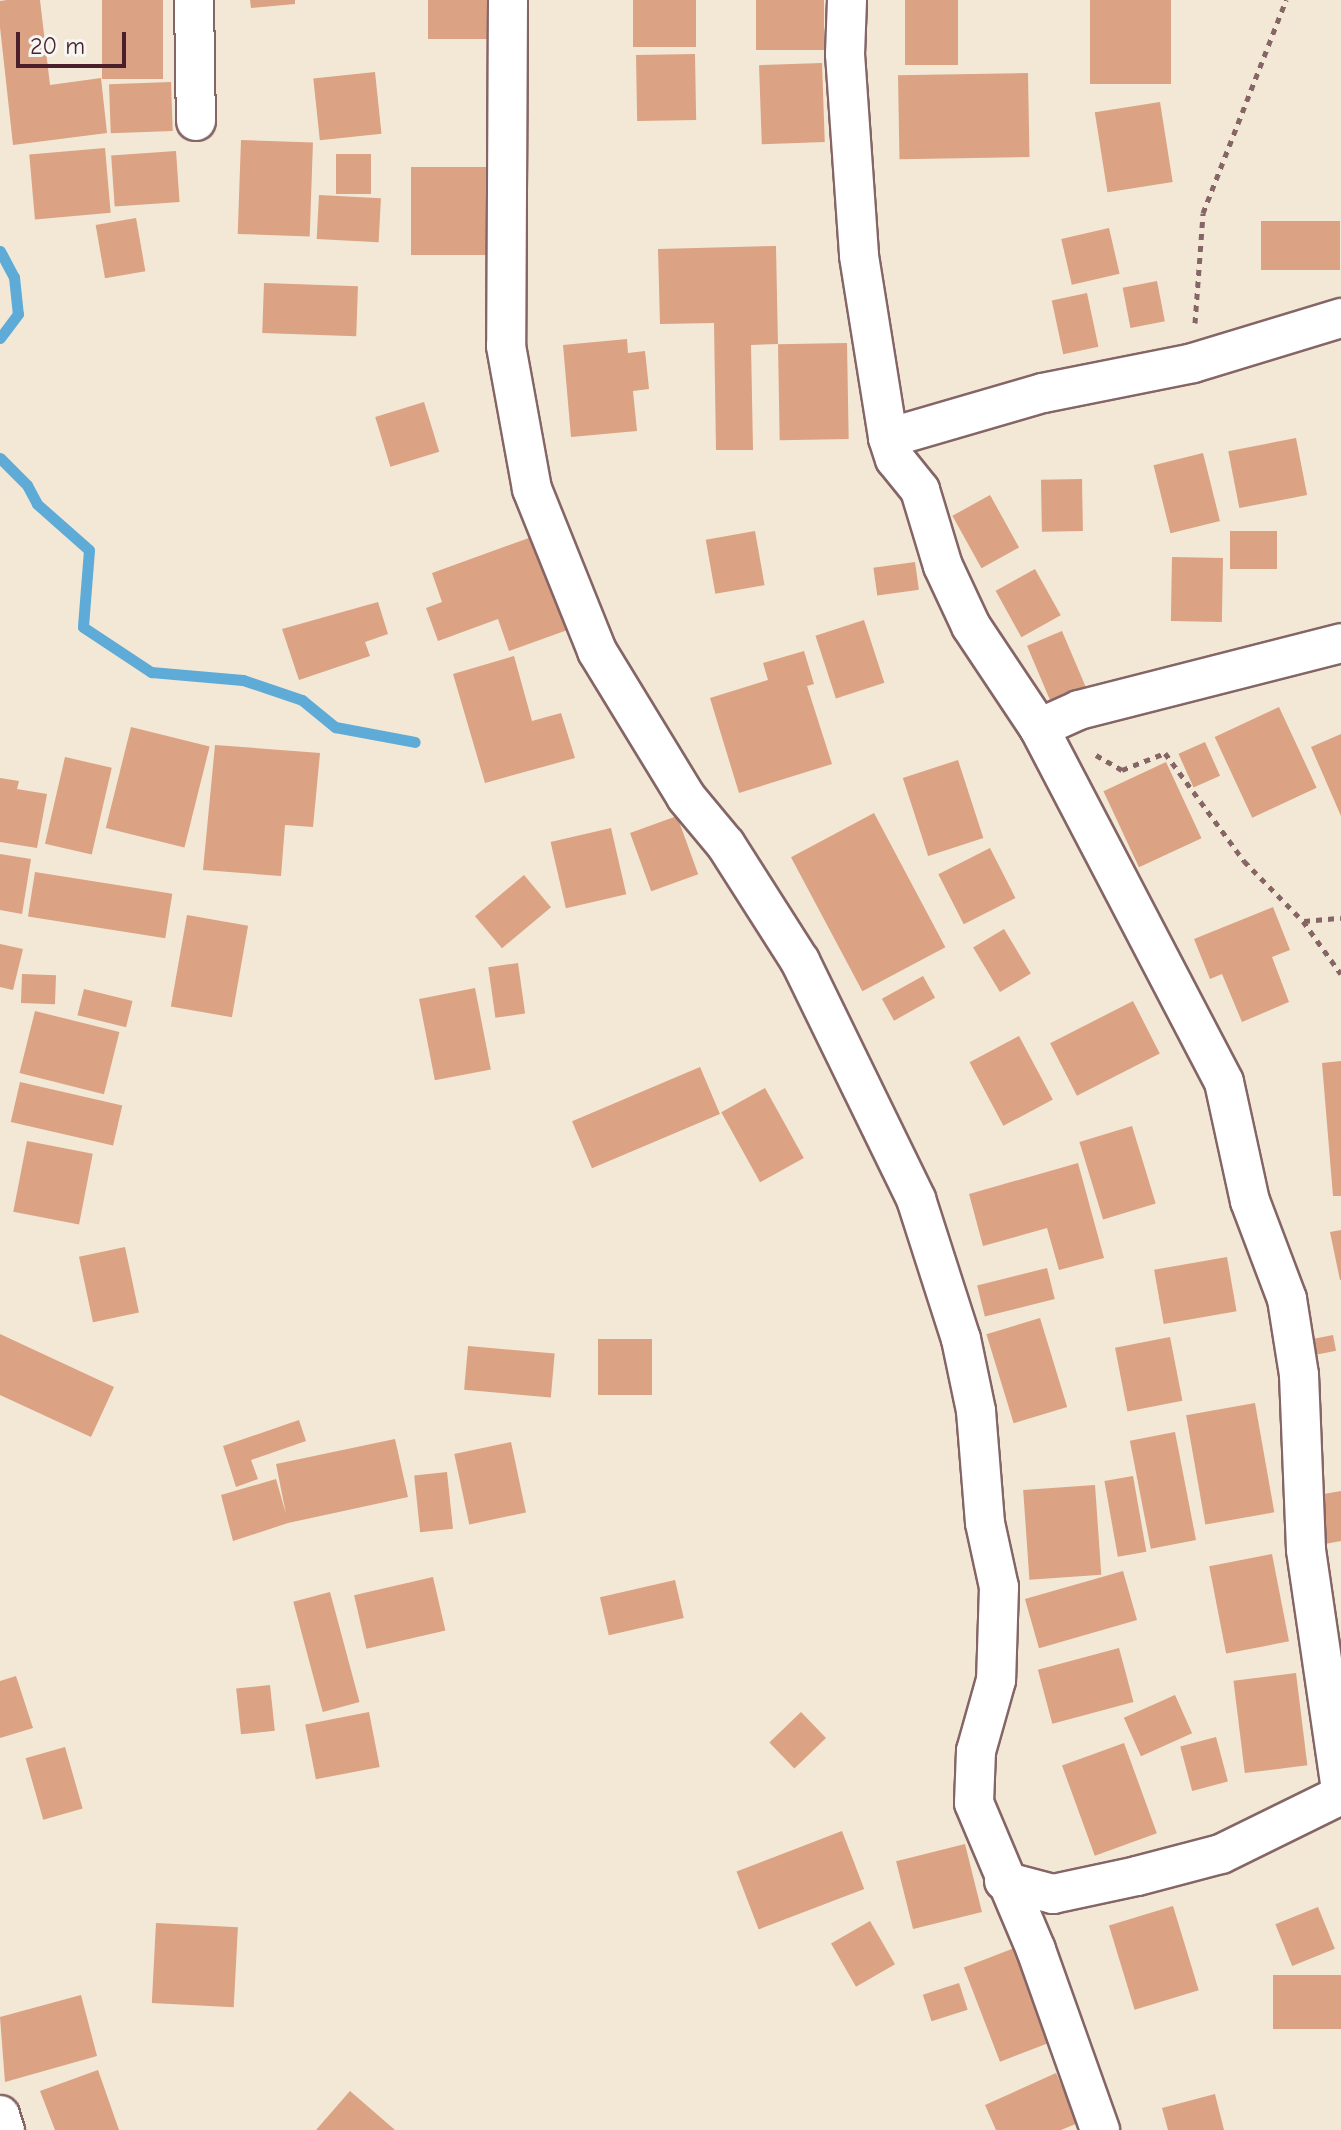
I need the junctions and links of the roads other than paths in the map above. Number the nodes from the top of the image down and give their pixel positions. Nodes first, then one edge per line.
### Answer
1 (194, 0) edge
2 (508, 0) edge
3 (847, 0) edge
4 (196, 121) dead end
5 (1341, 318) edge
6 (888, 438) junction
7 (1341, 643) edge
8 (1039, 728) junction
9 (1341, 1789) edge
10 (1341, 1795) edge
11 (1004, 1881) junction
12 (0, 2115) edge
13 (5, 2130) edge
14 (1100, 2130) edge

1 - 4 street
2 - 11 street
3 - 6 street
5 - 6 street
6 - 8 street
7 - 8 street
8 - 9 street
10 - 11 street
11 - 14 street
12 - 13 street

